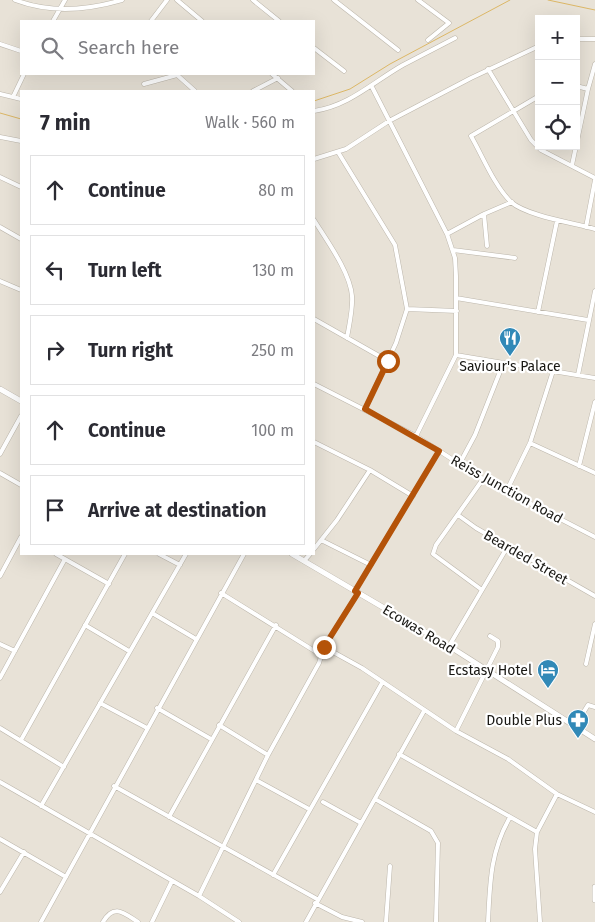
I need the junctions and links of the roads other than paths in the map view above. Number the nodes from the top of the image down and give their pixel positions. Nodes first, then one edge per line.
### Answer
1 (15, 0) edge
2 (65, 0) edge
3 (122, 0) edge
4 (167, 0) edge
5 (176, 0) edge
6 (252, 0) edge
7 (334, 0) edge
8 (418, 0) edge
9 (60, 10) junction
10 (54, 20) edge
11 (152, 20) edge
12 (201, 20) edge
13 (278, 20) edge
14 (455, 38) dead end
15 (580, 39) edge
16 (595, 39) edge
17 (428, 40) dead end
18 (0, 44) edge
19 (535, 48) edge
20 (315, 49) edge
21 (398, 50) dead end
22 (20, 51) edge
23 (595, 64) edge
24 (488, 69) junction
25 (344, 71) dead end
26 (24, 75) edge
27 (173, 75) edge
28 (177, 75) edge
29 (274, 75) edge
30 (278, 78) junction
31 (144, 84) dead end
32 (372, 87) junction
33 (580, 87) edge
34 (588, 89) junction
35 (193, 90) edge
36 (255, 90) edge
37 (291, 90) edge
38 (0, 94) edge
39 (13, 97) junction
40 (535, 98) edge
41 (20, 99) edge
42 (513, 109) junction
43 (315, 111) edge
44 (389, 121) junction
45 (580, 127) edge
46 (0, 137) edge
47 (20, 142) edge
48 (575, 150) edge
49 (338, 152) junction
50 (315, 159) edge
51 (572, 166) junction
52 (0, 177) edge
53 (595, 179) edge
54 (20, 187) edge
55 (512, 202) junction
56 (484, 214) junction
57 (557, 221) junction
58 (315, 222) edge
59 (0, 227) edge
60 (586, 227) junction
61 (595, 229) edge
62 (447, 234) junction
63 (20, 238) edge
64 (487, 246) dead end
65 (453, 250) junction
66 (514, 258) dead end
67 (0, 281) edge
68 (20, 290) edge
69 (595, 291) edge
70 (456, 298) junction
71 (407, 309) junction
72 (457, 311) junction
73 (538, 312) junction
74 (588, 320) junction
75 (315, 321) edge
76 (347, 338) junction
77 (456, 355) junction
78 (388, 361) junction
79 (503, 364) junction
80 (553, 371) junction
81 (578, 375) junction
82 (595, 378) edge
83 (315, 384) edge
84 (0, 389) edge
85 (20, 400) edge
86 (595, 402) edge
87 (365, 409) junction
88 (20, 418) edge
89 (416, 436) junction
90 (315, 442) edge
91 (530, 443) junction
92 (439, 451) junction
93 (0, 454) edge
94 (460, 463) junction
95 (579, 466) junction
96 (370, 470) junction
97 (595, 473) edge
98 (0, 474) edge
99 (483, 479) junction
100 (20, 484) edge
101 (506, 492) junction
102 (412, 496) junction
103 (458, 515) junction
104 (595, 537) edge
105 (20, 539) edge
106 (321, 540) junction
107 (508, 546) junction
108 (315, 548) edge
109 (58, 555) edge
110 (124, 555) edge
111 (161, 555) edge
112 (185, 555) edge
113 (243, 555) edge
114 (294, 555) edge
115 (309, 555) edge
116 (65, 559) junction
117 (304, 561) junction
118 (180, 565) junction
119 (371, 565) junction
120 (0, 576) edge
121 (109, 584) junction
122 (482, 590) junction
123 (356, 592) junction
124 (221, 593) junction
125 (595, 596) edge
126 (152, 613) junction
127 (85, 624) junction
128 (595, 624) edge
129 (276, 625) junction
130 (490, 636) dead end
131 (196, 639) junction
132 (0, 644) edge
133 (449, 646) junction
134 (324, 647) junction
135 (15, 651) junction
136 (129, 651) junction
137 (321, 655) junction
138 (586, 664) dead end
139 (487, 671) junction
140 (0, 678) edge
141 (382, 683) junction
142 (100, 703) junction
143 (595, 707) edge
144 (157, 708) junction
145 (424, 711) junction
146 (219, 725) junction
147 (575, 726) junction
148 (0, 728) edge
149 (147, 728) junction
150 (456, 731) junction
151 (211, 738) junction
152 (595, 739) edge
153 (21, 740) junction
154 (399, 754) junction
155 (268, 755) junction
156 (64, 766) junction
157 (256, 780) junction
158 (0, 782) edge
159 (114, 786) junction
160 (557, 794) junction
161 (375, 799) junction
162 (323, 802) dead end
163 (41, 806) junction
164 (310, 809) junction
165 (595, 812) edge
166 (169, 816) junction
167 (510, 818) junction
168 (361, 823) junction
169 (537, 832) junction
170 (90, 834) junction
171 (0, 839) edge
172 (222, 845) junction
173 (24, 852) junction
174 (390, 866) dead end
175 (273, 875) junction
176 (66, 877) junction
177 (172, 881) junction
178 (595, 887) edge
179 (0, 892) edge
180 (595, 892) edge
181 (199, 896) junction
182 (595, 900) edge
183 (316, 901) junction
184 (41, 922) edge
185 (104, 922) edge
186 (138, 922) edge
187 (152, 922) edge
188 (239, 922) edge
189 (306, 922) edge
190 (362, 922) edge
191 (386, 922) edge
192 (436, 922) edge
193 (488, 922) edge
194 (540, 922) edge

1 - 9 street
2 - 9 street
3 - 9 street
4 - 11 street
5 - 12 street
6 - 13 street
7 - 21 street
8 - 17 street
9 - 10 street
14 - 32 street
15 - 16 street
18 - 22 street
19 - 24 street
20 - 25 street
23 - 34 street
24 - 42 street
24 - 44 street
26 - 39 street
27 - 31 street
28 - 35 street
29 - 30 street
30 - 36 street
30 - 37 street
32 - 43 street
32 - 44 street
33 - 34 street
34 - 45 street
38 - 39 street
39 - 41 street
40 - 42 street
42 - 51 street
42 - 55 street
44 - 49 street
44 - 62 street
46 - 47 street
48 - 51 street
49 - 50 street
49 - 71 street
51 - 53 street
52 - 54 street
53 - 60 street
55 - 56 street
55 - 57 street
56 - 62 street
56 - 64 street
57 - 60 street
57 - 73 street
58 - 76 street
59 - 63 street
60 - 61 street
62 - 65 street
65 - 66 street
65 - 70 street
67 - 68 street
69 - 74 street
70 - 72 street
70 - 73 street
71 - 72 street
71 - 78 street
72 - 77 street
73 - 74 street
74 - 81 street
75 - 76 street
76 - 78 street
77 - 79 street
77 - 89 street
78 - 87 street
79 - 80 street
79 - 94 street
80 - 81 street
80 - 91 street
81 - 82 street
83 - 87 street, Reiss Junction Road
84 - 85 street
86 - 95 street
87 - 89 street, Reiss Junction Road
88 - 93 street
89 - 92 street, Reiss Junction Road
90 - 96 street
91 - 95 street
91 - 101 street
92 - 94 street, Reiss Junction Road
92 - 102 street
94 - 99 street, Reiss Junction Road
95 - 97 street
96 - 102 street
96 - 106 street
98 - 100 street
99 - 101 street, Reiss Junction Road
99 - 103 street
101 - 104 street, Reiss Junction Road
102 - 119 street
103 - 107 street, Bearded Street
103 - 122 street
105 - 120 street
106 - 108 street
106 - 119 street
107 - 122 street
107 - 125 street, Bearded Street
109 - 116 street
110 - 121 street
111 - 118 street
112 - 118 street
113 - 124 street
114 - 117 street, Ecowas Road
115 - 117 street
116 - 121 street
116 - 135 street
117 - 123 street, Ecowas Road
118 - 126 street
119 - 123 street
121 - 127 street
122 - 133 street
123 - 133 street, Ecowas Road
123 - 134 street
124 - 129 street
124 - 131 street
126 - 131 street
126 - 136 street
127 - 136 street
127 - 153 street
128 - 138 street
129 - 137 street
129 - 146 street
130 - 139 street
131 - 144 street
132 - 135 street
133 - 139 street, Ecowas Road
134 - 137 street
134 - 141 street
135 - 140 street
136 - 142 street
137 - 155 street
139 - 147 street, Ecowas Road
139 - 150 street
141 - 145 street
141 - 164 street
142 - 149 street
142 - 156 street
143 - 147 street
144 - 149 street
144 - 151 street
145 - 150 street
145 - 154 street
146 - 151 street
146 - 155 street
147 - 152 street, Ecowas Road
148 - 153 street
149 - 159 street
150 - 160 street
151 - 166 street
153 - 156 street
154 - 161 street
154 - 167 street
155 - 157 street
156 - 163 street
157 - 164 street
157 - 172 street
158 - 163 street
159 - 166 street
159 - 170 street
160 - 165 street
160 - 169 street
161 - 168 street
161 - 192 street
162 - 168 street
163 - 170 street
164 - 175 street
166 - 172 street
167 - 169 street
167 - 193 street
168 - 183 street
169 - 194 street
170 - 176 street
170 - 177 street
171 - 173 street
172 - 175 street
172 - 181 street
173 - 176 street
173 - 179 street
174 - 191 street
175 - 183 street
176 - 184 street
177 - 181 street
177 - 187 street
178 - 180 street
180 - 182 street
181 - 188 street
183 - 189 street
183 - 190 street
185 - 186 street

